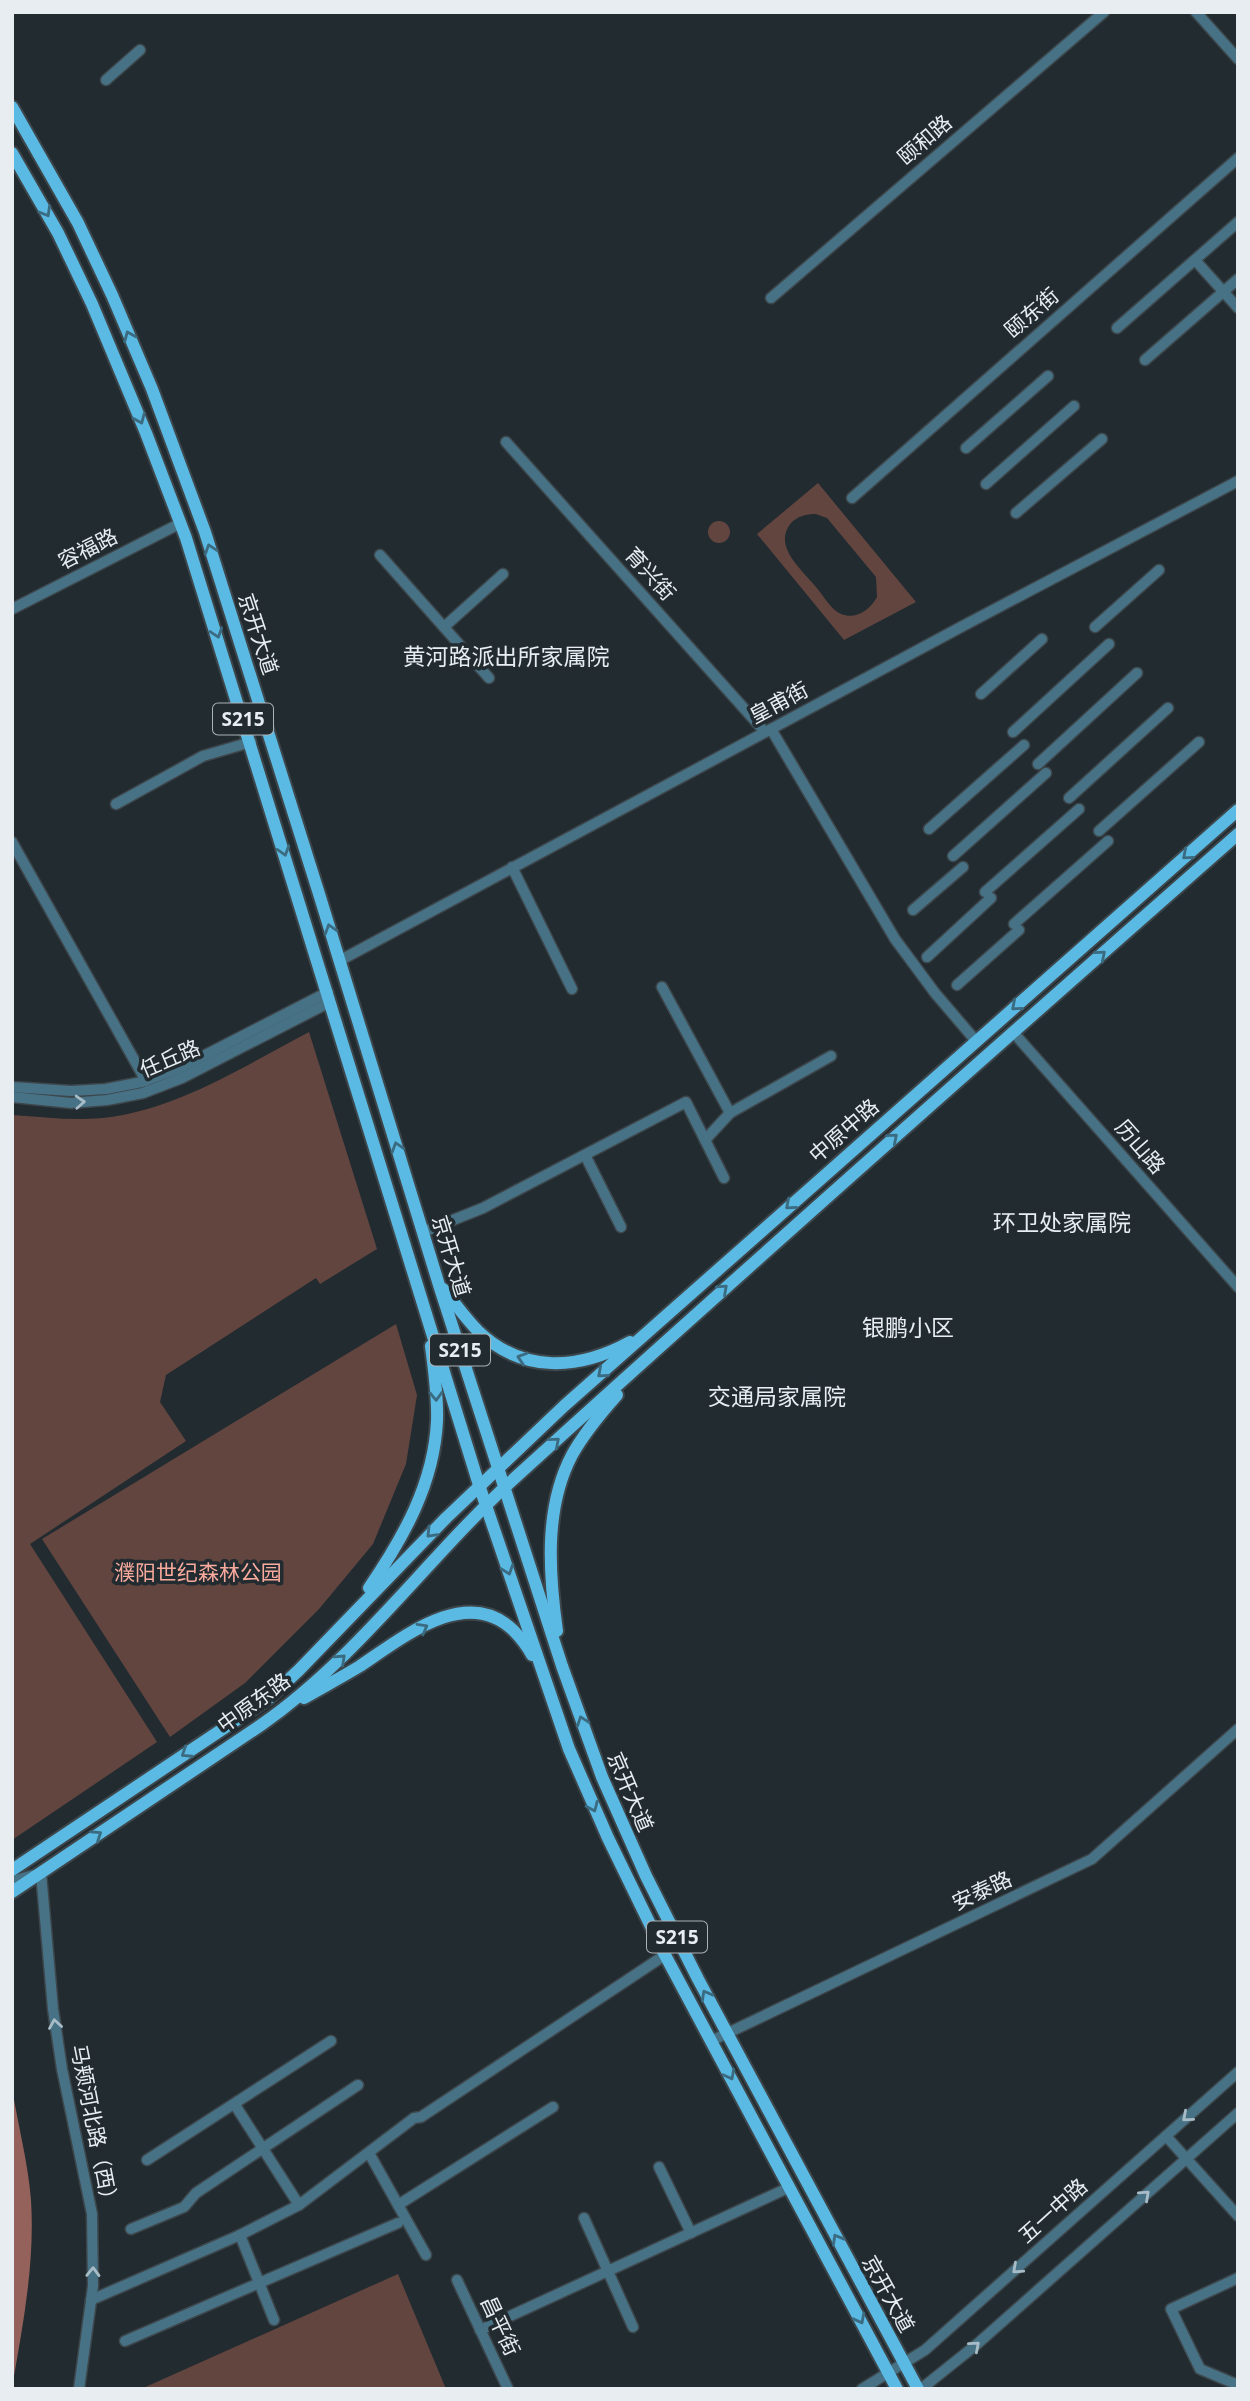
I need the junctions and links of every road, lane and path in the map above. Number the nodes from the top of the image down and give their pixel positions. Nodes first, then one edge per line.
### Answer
1 (1104, 12) edge
2 (1196, 12) edge
3 (140, 50) dead end
4 (1238, 59) edge
5 (106, 80) dead end
6 (12, 107) edge
7 (12, 153) edge
8 (1238, 158) edge
9 (1238, 222) edge
10 (1195, 260) junction
11 (1238, 279) edge
12 (1223, 292) junction
13 (771, 298) dead end
14 (1238, 308) edge
15 (1117, 328) dead end
16 (1145, 360) dead end
17 (1048, 376) dead end
18 (1074, 406) dead end
19 (1102, 439) dead end
20 (506, 442) dead end
21 (966, 447) dead end
22 (1238, 481) edge
23 (986, 484) dead end
24 (852, 498) dead end
25 (1016, 513) dead end
26 (181, 523) junction
27 (380, 555) dead end
28 (1159, 570) dead end
29 (503, 574) dead end
30 (12, 609) edge
31 (444, 627) junction
32 (1095, 627) dead end
33 (1042, 639) dead end
34 (1109, 644) dead end
35 (1136, 673) dead end
36 (489, 678) dead end
37 (981, 694) dead end
38 (1168, 708) dead end
39 (768, 731) junction
40 (1013, 732) dead end
41 (250, 742) junction
42 (1199, 742) dead end
43 (1024, 745) dead end
44 (1038, 764) dead end
45 (1046, 773) dead end
46 (1069, 798) dead end
47 (116, 804) dead end
48 (1079, 809) dead end
49 (1238, 810) edge
50 (929, 829) dead end
51 (1099, 831) dead end
52 (1238, 834) edge
53 (1108, 841) dead end
54 (12, 842) edge
55 (953, 856) dead end
56 (512, 867) junction
57 (963, 867) dead end
58 (913, 910) dead end
59 (927, 957) dead end
60 (339, 961) junction
61 (957, 985) dead end
62 (662, 987) dead end
63 (572, 989) dead end
64 (329, 997) junction
65 (1013, 1032) junction
66 (976, 1041) junction
67 (831, 1056) dead end
68 (146, 1081) junction
69 (12, 1087) edge
70 (12, 1097) edge
71 (730, 1113) junction
72 (705, 1140) junction
73 (585, 1154) junction
74 (724, 1178) dead end
75 (621, 1227) dead end
76 (423, 1232) junction
77 (439, 1285) junction
78 (1238, 1287) edge
79 (424, 1304) junction
80 (654, 1327) junction
81 (673, 1334) junction
82 (498, 1468) junction
83 (479, 1485) junction
84 (504, 1487) junction
85 (486, 1506) junction
86 (351, 1616) junction
87 (562, 1666) junction
88 (553, 1702) junction
89 (280, 1712) junction
90 (1238, 1729) edge
91 (12, 1870) edge
92 (40, 1873) junction
93 (12, 1881) edge
94 (12, 1892) edge
95 (665, 1955) junction
96 (727, 2033) junction
97 (331, 2041) dead end
98 (712, 2041) junction
99 (1238, 2072) edge
100 (358, 2085) dead end
101 (235, 2105) junction
102 (553, 2107) dead end
103 (1238, 2113) edge
104 (1166, 2136) junction
105 (263, 2148) junction
106 (369, 2153) junction
107 (1186, 2158) junction
108 (147, 2161) dead end
109 (659, 2168) dead end
110 (790, 2187) junction
111 (299, 2205) junction
112 (398, 2205) junction
113 (1238, 2216) edge
114 (584, 2218) dead end
115 (398, 2223) dead end
116 (131, 2229) dead end
117 (691, 2233) junction
118 (240, 2235) junction
119 (426, 2255) dead end
120 (608, 2271) junction
121 (1238, 2278) edge
122 (457, 2280) dead end
123 (259, 2283) junction
124 (91, 2301) junction
125 (274, 2320) dead end
126 (633, 2327) dead end
127 (480, 2330) junction
128 (125, 2340) dead end
129 (904, 2363) junction
130 (888, 2373) junction
131 (1238, 2385) edge
132 (79, 2389) edge
133 (508, 2389) edge
134 (862, 2389) edge
135 (897, 2389) edge
136 (920, 2389) edge

1 - 13 street, 颐和路
2 - 4 street
3 - 5 street
60 -> 6 main road, 京开大道 / S215
7 -> 26 main road, 京开大道 / S215
8 - 24 street, 颐东街
9 - 10 street
10 - 12 street
10 - 15 street
11 - 12 street
12 - 14 street
12 - 16 street
17 - 21 street
18 - 23 street
19 - 25 street
20 - 39 street, 育兴街
22 - 39 street, 皇甫街
26 - 30 street, 容福路
26 -> 41 main road, 京开大道 / S215
27 - 31 street
28 - 32 street
29 - 31 street
31 - 36 street
33 - 37 street
34 - 40 street
35 - 44 street
38 - 46 street
39 - 56 street, 皇甫街
39 - 66 street, 育兴街
41 - 47 street
41 -> 64 main road, 京开大道 / S215
42 - 51 street
43 - 50 street
45 - 55 street
48 - 59 street
49 -> 66 main road, 中原中路
65 -> 52 main road, 中原中路
53 - 61 street
54 - 68 street
56 - 60 street, 皇甫街
56 - 63 street
57 - 58 street
76 -> 60 main road, 京开大道 / S215
62 - 71 street
64 - 68 street, 任丘路
70 -> 64 street, 任丘路
64 - 79 main road, 京开大道 / S215
65 - 78 street, 历山路
81 -> 65 main road, 中原中路
66 -> 80 main road, 中原中路
67 - 71 street
68 - 69 street, 任丘路
71 - 72 street
72 - 73 street
72 - 74 street
73 - 75 street
73 - 76 street
76 - 77 main road, 京开大道 / S215
80 -> 77 main road
77 - 82 main road, 京开大道 / S215
79 - 83 main road, 京开大道 / S215
79 -> 86 main road
80 -> 82 main road, 中原中路
84 -> 81 main road, 中原中路
81 - 87 main road
82 - 83 main road, 中原中路
82 - 84 main road, 京开大道 / S215
83 - 85 main road, 京开大道 / S215
83 -> 86 main road, 中原东路
84 - 85 main road, 中原中路
84 - 87 main road, 京开大道 / S215
85 -> 88 main road, 京开大道 / S215
89 -> 85 main road, 中原东路
86 -> 91 main road, 中原东路
96 -> 87 main road, 京开大道 / S215
89 -> 88 main road
88 -> 95 main road, 京开大道 / S215
92 -> 89 main road, 中原东路
90 - 96 street, 安泰路
92 - 93 street
92 - 94 main road, 中原东路
124 -> 92 street, 马颊河北路（西）
95 - 98 main road, 京开大道 / S215
95 - 106 street
96 - 98 street, 安泰路
129 -> 96 main road, 京开大道 / S215
97 - 101 street
98 -> 110 main road, 京开大道 / S215
99 -> 104 street, 五一中路
100 - 105 street
101 - 105 street
101 - 108 street
102 - 112 street
103 - 107 street
104 - 107 street
104 -> 129 street, 五一中路
105 - 111 street
105 - 116 street
106 - 111 street
106 - 112 street
107 - 113 street
136 -> 107 street
109 - 117 street
110 - 117 street
110 -> 130 main road, 京开大道 / S215
111 - 118 street
112 - 119 street
114 - 120 street
115 - 123 street
117 - 120 street
118 - 123 street
118 - 124 street
120 - 126 street
120 - 127 street
121 - 131 street
122 - 127 street, 昌平街
123 - 125 street
123 - 128 street
124 - 132 street, 马颊河北路（西）
127 - 133 street, 昌平街
129 - 130 street, 五一中路
129 - 136 main road, 京开大道 / S215
130 - 134 street, 五一中路
130 - 135 main road, 京开大道 / S215

